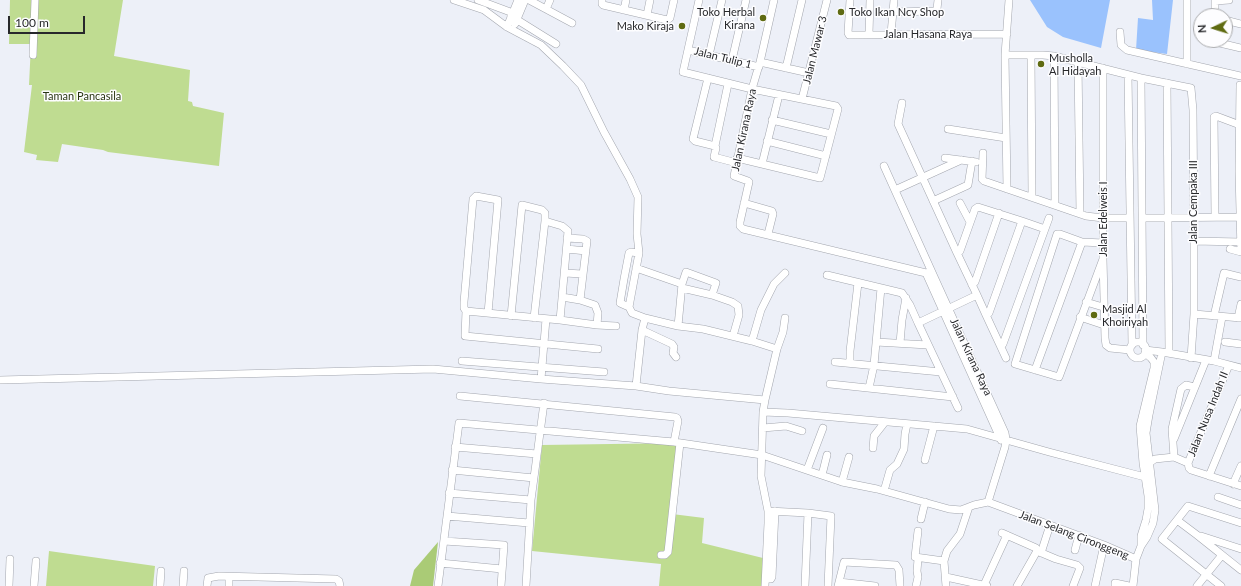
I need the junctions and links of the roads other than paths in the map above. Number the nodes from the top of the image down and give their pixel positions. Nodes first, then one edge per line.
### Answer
1 (35, 0) edge
2 (454, 0) edge
3 (478, 0) edge
4 (518, 0) edge
5 (525, 0) edge
6 (529, 0) edge
7 (550, 0) edge
8 (602, 0) edge
9 (626, 0) edge
10 (650, 0) edge
11 (674, 0) edge
12 (699, 0) edge
13 (722, 0) edge
14 (746, 0) edge
15 (774, 0) edge
16 (802, 0) edge
17 (850, 0) edge
18 (870, 0) edge
19 (894, 0) edge
20 (938, 0) edge
21 (1009, 0) edge
22 (1187, 0) edge
23 (1215, 0) edge
24 (1229, 0) edge
25 (824, 1) edge
26 (546, 9) junction
27 (624, 10) junction
28 (893, 12) junction
29 (647, 15) junction
30 (514, 16) junction
31 (572, 23) dead end
32 (510, 28) junction
33 (1120, 32) dead end
34 (869, 34) junction
35 (891, 34) junction
36 (1007, 34) junction
37 (556, 44) dead end
38 (688, 50) junction
39 (1031, 54) junction
40 (32, 55) dead end
41 (709, 55) junction
42 (1005, 56) junction
43 (1054, 56) junction
44 (732, 60) junction
45 (1078, 62) junction
46 (1187, 64) junction
47 (759, 65) junction
48 (786, 68) junction
49 (1103, 68) junction
50 (809, 73) junction
51 (1128, 75) junction
52 (1241, 76) edge
53 (708, 78) junction
54 (1141, 78) junction
55 (1167, 83) junction
56 (728, 84) junction
57 (1240, 85) edge
58 (752, 90) junction
59 (779, 95) junction
60 (802, 99) junction
61 (1241, 100) edge
62 (902, 103) dead end
63 (772, 120) junction
64 (1240, 125) junction
65 (948, 130) dead end
66 (832, 134) junction
67 (1006, 138) junction
68 (767, 142) junction
69 (715, 146) junction
70 (1240, 149) edge
71 (983, 153) dead end
72 (826, 156) junction
73 (944, 158) dead end
74 (961, 160) junction
75 (737, 161) junction
76 (762, 164) junction
77 (884, 166) dead end
78 (1240, 171) edge
79 (922, 177) junction
80 (1007, 189) junction
81 (895, 190) junction
82 (1240, 194) edge
83 (1032, 197) junction
84 (933, 201) junction
85 (744, 203) junction
86 (960, 203) dead end
87 (1055, 205) junction
88 (975, 209) junction
89 (999, 213) junction
90 (966, 214) junction
91 (1080, 214) junction
92 (1215, 216) junction
93 (1168, 217) junction
94 (1194, 217) junction
95 (1240, 217) edge
96 (1049, 218) dead end
97 (1103, 218) junction
98 (1130, 218) junction
99 (1142, 218) junction
100 (545, 221) junction
101 (1022, 221) junction
102 (970, 222) junction
103 (1045, 229) junction
104 (768, 234) junction
105 (568, 238) junction
106 (1194, 241) junction
107 (1082, 242) junction
108 (1241, 242) edge
109 (1103, 243) junction
110 (567, 249) junction
111 (1230, 249) dead end
112 (586, 251) junction
113 (1241, 252) edge
114 (638, 253) junction
115 (957, 253) junction
116 (1103, 260) junction
117 (636, 268) junction
118 (564, 272) junction
119 (785, 273) dead end
120 (926, 273) junction
121 (582, 274) junction
122 (827, 275) dead end
123 (1241, 277) edge
124 (624, 279) junction
125 (935, 279) junction
126 (634, 281) junction
127 (858, 283) junction
128 (972, 285) junction
129 (682, 286) junction
130 (881, 288) junction
131 (712, 295) junction
132 (977, 295) junction
133 (562, 296) junction
134 (906, 298) junction
135 (580, 300) junction
136 (1086, 302) junction
137 (1241, 304) edge
138 (629, 307) junction
139 (1103, 307) junction
140 (945, 309) junction
141 (466, 311) junction
142 (488, 313) junction
143 (1194, 314) junction
144 (986, 315) junction
145 (511, 316) junction
146 (1214, 316) junction
147 (1080, 317) junction
148 (1222, 317) junction
149 (534, 318) junction
150 (546, 318) junction
151 (645, 318) junction
152 (785, 318) dead end
153 (1240, 318) edge
154 (560, 320) junction
155 (918, 323) junction
156 (597, 325) junction
157 (1104, 325) junction
158 (616, 326) dead end
159 (678, 326) junction
160 (642, 330) junction
161 (733, 336) junction
162 (752, 341) junction
163 (876, 342) junction
164 (1225, 342) dead end
165 (900, 343) junction
166 (544, 344) junction
167 (1241, 344) edge
168 (928, 345) junction
169 (1001, 346) junction
170 (1131, 347) junction
171 (598, 349) dead end
172 (777, 349) junction
173 (1144, 350) junction
174 (1166, 352) junction
175 (676, 357) dead end
176 (1006, 358) dead end
177 (1191, 358) junction
178 (1206, 360) junction
179 (462, 361) dead end
180 (1214, 361) junction
181 (835, 362) dead end
182 (850, 362) junction
183 (874, 365) junction
184 (1229, 366) junction
185 (543, 368) junction
186 (1241, 368) edge
187 (1035, 370) junction
188 (604, 372) dead end
189 (941, 372) junction
190 (541, 379) junction
191 (0, 380) edge
192 (830, 384) dead end
193 (636, 386) junction
194 (1194, 386) junction
195 (869, 388) junction
196 (460, 396) dead end
197 (953, 397) junction
198 (1241, 399) edge
199 (765, 400) junction
200 (544, 403) junction
201 (958, 408) dead end
202 (763, 412) junction
203 (885, 422) junction
204 (908, 424) junction
205 (934, 426) junction
206 (763, 428) junction
207 (823, 428) dead end
208 (540, 430) junction
209 (802, 431) dead end
210 (1174, 439) junction
211 (677, 442) junction
212 (1004, 442) junction
213 (455, 447) junction
214 (873, 448) dead end
215 (537, 454) junction
216 (762, 455) junction
217 (827, 455) dead end
218 (849, 457) dead end
219 (1174, 457) junction
220 (925, 460) dead end
221 (1146, 463) junction
222 (1188, 463) junction
223 (1241, 466) edge
224 (452, 470) junction
225 (807, 470) junction
226 (822, 475) junction
227 (1145, 476) junction
228 (1209, 476) junction
229 (534, 478) junction
230 (842, 482) junction
231 (1233, 484) junction
232 (1241, 486) edge
233 (884, 491) junction
234 (449, 493) junction
235 (1151, 496) junction
236 (1218, 497) dead end
237 (531, 500) junction
238 (925, 502) junction
239 (988, 502) junction
240 (1241, 505) edge
241 (969, 507) junction
242 (771, 511) junction
243 (808, 513) junction
244 (447, 516) junction
245 (921, 519) dead end
246 (1177, 520) junction
247 (529, 523) junction
248 (1241, 524) edge
249 (1050, 525) junction
250 (918, 531) dead end
251 (1079, 535) junction
252 (1197, 535) junction
253 (444, 540) junction
254 (1104, 545) junction
255 (1241, 549) edge
256 (1075, 550) dead end
257 (1039, 552) junction
258 (661, 555) dead end
259 (1222, 555) junction
260 (10, 559) dead end
261 (918, 559) junction
262 (1136, 559) junction
263 (36, 561) dead end
264 (944, 561) junction
265 (440, 563) junction
266 (502, 569) junction
267 (1241, 570) edge
268 (161, 571) dead end
269 (184, 571) dead end
270 (1206, 575) junction
271 (229, 576) junction
272 (946, 577) junction
273 (250, 578) junction
274 (269, 578) junction
275 (291, 578) junction
276 (316, 582) edge
277 (766, 583) edge
278 (839, 584) edge
279 (969, 584) edge
280 (9, 586) edge
281 (34, 586) edge
282 (160, 586) edge
283 (183, 586) edge
284 (207, 586) edge
285 (229, 586) edge
286 (249, 586) edge
287 (269, 586) edge
288 (291, 586) edge
289 (340, 586) edge
290 (438, 586) edge
291 (442, 586) edge
292 (501, 586) edge
293 (526, 586) edge
294 (805, 586) edge
295 (828, 586) edge
296 (875, 586) edge
297 (900, 586) edge
298 (916, 586) edge
299 (946, 586) edge
300 (986, 586) edge
301 (1017, 586) edge
302 (1074, 586) edge
303 (1095, 586) edge
304 (1115, 586) edge
305 (1129, 586) edge
306 (1132, 586) edge
307 (1197, 586) edge
308 (1221, 586) edge

1 - 40 street
2 - 32 street
3 - 30 street
4 - 30 street
5 - 30 street
6 - 26 street
7 - 26 street
8 - 27 street
9 - 27 street
10 - 29 street
11 - 29 street
12 - 38 street
13 - 41 street
14 - 44 street
15 - 47 street, Jalan Kirana Raya
16 - 48 street
17 - 34 street, Jalan Hasana Raya
18 - 34 street
19 - 28 street
20 - 28 street
21 - 36 street
22 - 46 street
23 - 24 street
25 - 50 street, Jalan Mawar 3
26 - 31 street
27 - 29 street
28 - 35 street
30 - 32 street
30 - 37 street
32 - 114 street
33 - 46 street
34 - 35 street, Jalan Hasana Raya
35 - 36 street, Jalan Hasana Raya
36 - 42 street
38 - 41 street, Jalan Tulip 1
38 - 53 street
39 - 42 street
39 - 43 street
39 - 83 street
41 - 44 street, Jalan Tulip 1
42 - 67 street
43 - 45 street
43 - 87 street
44 - 47 street, Jalan Tulip 1
45 - 49 street
45 - 91 street
46 - 52 street
47 - 48 street, Jalan Tulip 1
47 - 58 street, Jalan Kirana Raya
48 - 50 street, Jalan Tulip 1
49 - 51 street
49 - 97 street, Jalan Edelweis I
50 - 60 street, Jalan Mawar 3
51 - 54 street
51 - 98 street
53 - 56 street
53 - 69 street
54 - 55 street
54 - 99 street
55 - 93 street
55 - 94 street, Jalan Cempaka III
56 - 58 street
56 - 69 street
57 - 61 street
58 - 59 street
58 - 75 street, Jalan Kirana Raya
59 - 60 street
59 - 63 street
60 - 66 street
61 - 64 street
62 - 79 street
63 - 66 street
63 - 68 street
64 - 70 street
64 - 92 street
65 - 67 street
66 - 72 street
67 - 80 street
68 - 72 street
68 - 76 street
69 - 75 street
70 - 78 street
71 - 80 street
72 - 76 street
73 - 74 street
74 - 79 street
74 - 84 street
75 - 76 street
75 - 85 street, Jalan Kirana Raya
77 - 81 street, Jalan Kirana Raya
78 - 82 street
79 - 81 street
79 - 84 street
80 - 83 street
81 - 125 street, Jalan Kirana Raya
82 - 95 street
83 - 87 street
84 - 115 street
85 - 104 street
85 - 104 street
86 - 90 street
87 - 91 street
88 - 89 street
88 - 90 street
88 - 102 street
89 - 101 street
89 - 128 street
90 - 102 street
91 - 97 street
92 - 94 street
92 - 95 street
93 - 94 street
93 - 99 street
93 - 174 street
94 - 106 street, Jalan Cempaka III
95 - 108 street
96 - 103 street
97 - 98 street
97 - 109 street, Jalan Edelweis I
98 - 99 street
98 - 170 street
99 - 173 street
100 - 105 street
100 - 145 street
100 - 149 street
101 - 103 street
101 - 144 street
102 - 115 street
103 - 169 street
104 - 120 street
105 - 110 street
105 - 112 street
106 - 108 street
106 - 143 street, Jalan Cempaka III
107 - 109 street
107 - 187 street
107 - 187 street
108 - 113 street
109 - 116 street, Jalan Edelweis I
110 - 112 street
110 - 118 street
111 - 113 street
112 - 121 street
114 - 117 street
114 - 124 street
115 - 128 street
116 - 136 street
116 - 139 street, Jalan Edelweis I
117 - 126 street
117 - 129 street
118 - 121 street
118 - 133 street
119 - 162 street
120 - 125 street
120 - 140 street, Jalan Kirana Raya
121 - 135 street
122 - 127 street
123 - 146 street
124 - 126 street
124 - 138 street
125 - 140 street, Jalan Kirana Raya
126 - 138 street
127 - 130 street
127 - 182 street
128 - 132 street
129 - 131 street
129 - 131 street
129 - 159 street
130 - 134 street
130 - 163 street
131 - 161 street
132 - 140 street
132 - 144 street
133 - 135 street
133 - 154 street
134 - 155 street
134 - 165 street
135 - 156 street
136 - 139 street
136 - 147 street
137 - 153 street
138 - 151 street
139 - 157 street, Jalan Edelweis I
140 - 155 street
140 - 212 street, Jalan Kirana Raya
141 - 142 street
141 - 142 street
141 - 166 street
142 - 145 street
143 - 146 street
143 - 177 street, Jalan Cempaka III
144 - 169 street
145 - 149 street
146 - 148 street
147 - 157 street
147 - 187 street
148 - 153 street
148 - 180 street
149 - 150 street
150 - 154 street
150 - 166 street
151 - 159 street
151 - 160 street
152 - 172 street
154 - 156 street
155 - 168 street
156 - 158 street
157 - 170 street, Jalan Edelweis I
159 - 161 street
160 - 175 street
160 - 193 street
161 - 162 street
162 - 172 street
163 - 165 street
163 - 183 street
164 - 167 street
165 - 168 street
166 - 171 street
166 - 185 street
168 - 189 street
169 - 176 street
170 - 173 street
170 - 173 street
172 - 199 street
173 - 174 street
173 - 221 street
174 - 177 street
174 - 221 street
177 - 178 street
178 - 180 street
178 - 194 street
179 - 185 street
180 - 184 street
181 - 182 street
182 - 183 street
183 - 189 street
183 - 195 street
184 - 186 street
184 - 222 street, Jalan Nusa Indah II
185 - 188 street
185 - 190 street
189 - 197 street
190 - 191 street
190 - 193 street
192 - 195 street
193 - 199 street
194 - 210 street
194 - 210 street
195 - 197 street
196 - 200 street
197 - 201 street
198 - 228 street
199 - 202 street
200 - 208 street
200 - 211 street
202 - 203 street
202 - 206 street
203 - 204 street
203 - 214 street
204 - 205 street
204 - 233 street
205 - 212 street
205 - 220 street
206 - 209 street
206 - 216 street
207 - 225 street
208 - 211 street
208 - 213 street
208 - 215 street
210 - 219 street
211 - 216 street
211 - 258 street
212 - 227 street
212 - 239 street
213 - 215 street
213 - 224 street
215 - 229 street
216 - 225 street
216 - 242 street
217 - 226 street
218 - 230 street
219 - 221 street
219 - 222 street
221 - 227 street
221 - 235 street
222 - 228 street
223 - 231 street
224 - 229 street
224 - 234 street
225 - 226 street
226 - 230 street
227 - 235 street
228 - 231 street
229 - 237 street
230 - 233 street
231 - 232 street
233 - 238 street
234 - 237 street
234 - 244 street
235 - 262 street
236 - 240 street
237 - 247 street
238 - 241 street
238 - 245 street
239 - 241 street
239 - 249 street, Jalan Selang Cironggeng
241 - 264 street
242 - 243 street
242 - 277 street
243 - 294 street
243 - 295 street
244 - 247 street
244 - 253 street
246 - 248 street
246 - 252 street
246 - 270 street
247 - 293 street
249 - 251 street, Jalan Selang Cironggeng
249 - 257 street
250 - 261 street
251 - 254 street, Jalan Selang Cironggeng
251 - 256 street
252 - 255 street
252 - 259 street
253 - 265 street
253 - 266 street
254 - 262 street, Jalan Selang Cironggeng
254 - 303 street
257 - 300 street
257 - 301 street
257 - 302 street
259 - 267 street
259 - 270 street
260 - 280 street
261 - 264 street
261 - 298 street
262 - 306 street, Jalan Selang Cironggeng
263 - 281 street
264 - 272 street
265 - 266 street
265 - 290 street
266 - 292 street
268 - 282 street
269 - 283 street
270 - 307 street
270 - 308 street
271 - 273 street
271 - 284 street
271 - 285 street
272 - 279 street
272 - 299 street
273 - 274 street
273 - 286 street
274 - 275 street
274 - 287 street
275 - 276 street
275 - 288 street
276 - 289 street
278 - 296 street
278 - 297 street
279 - 300 street
290 - 291 street
304 - 305 street

